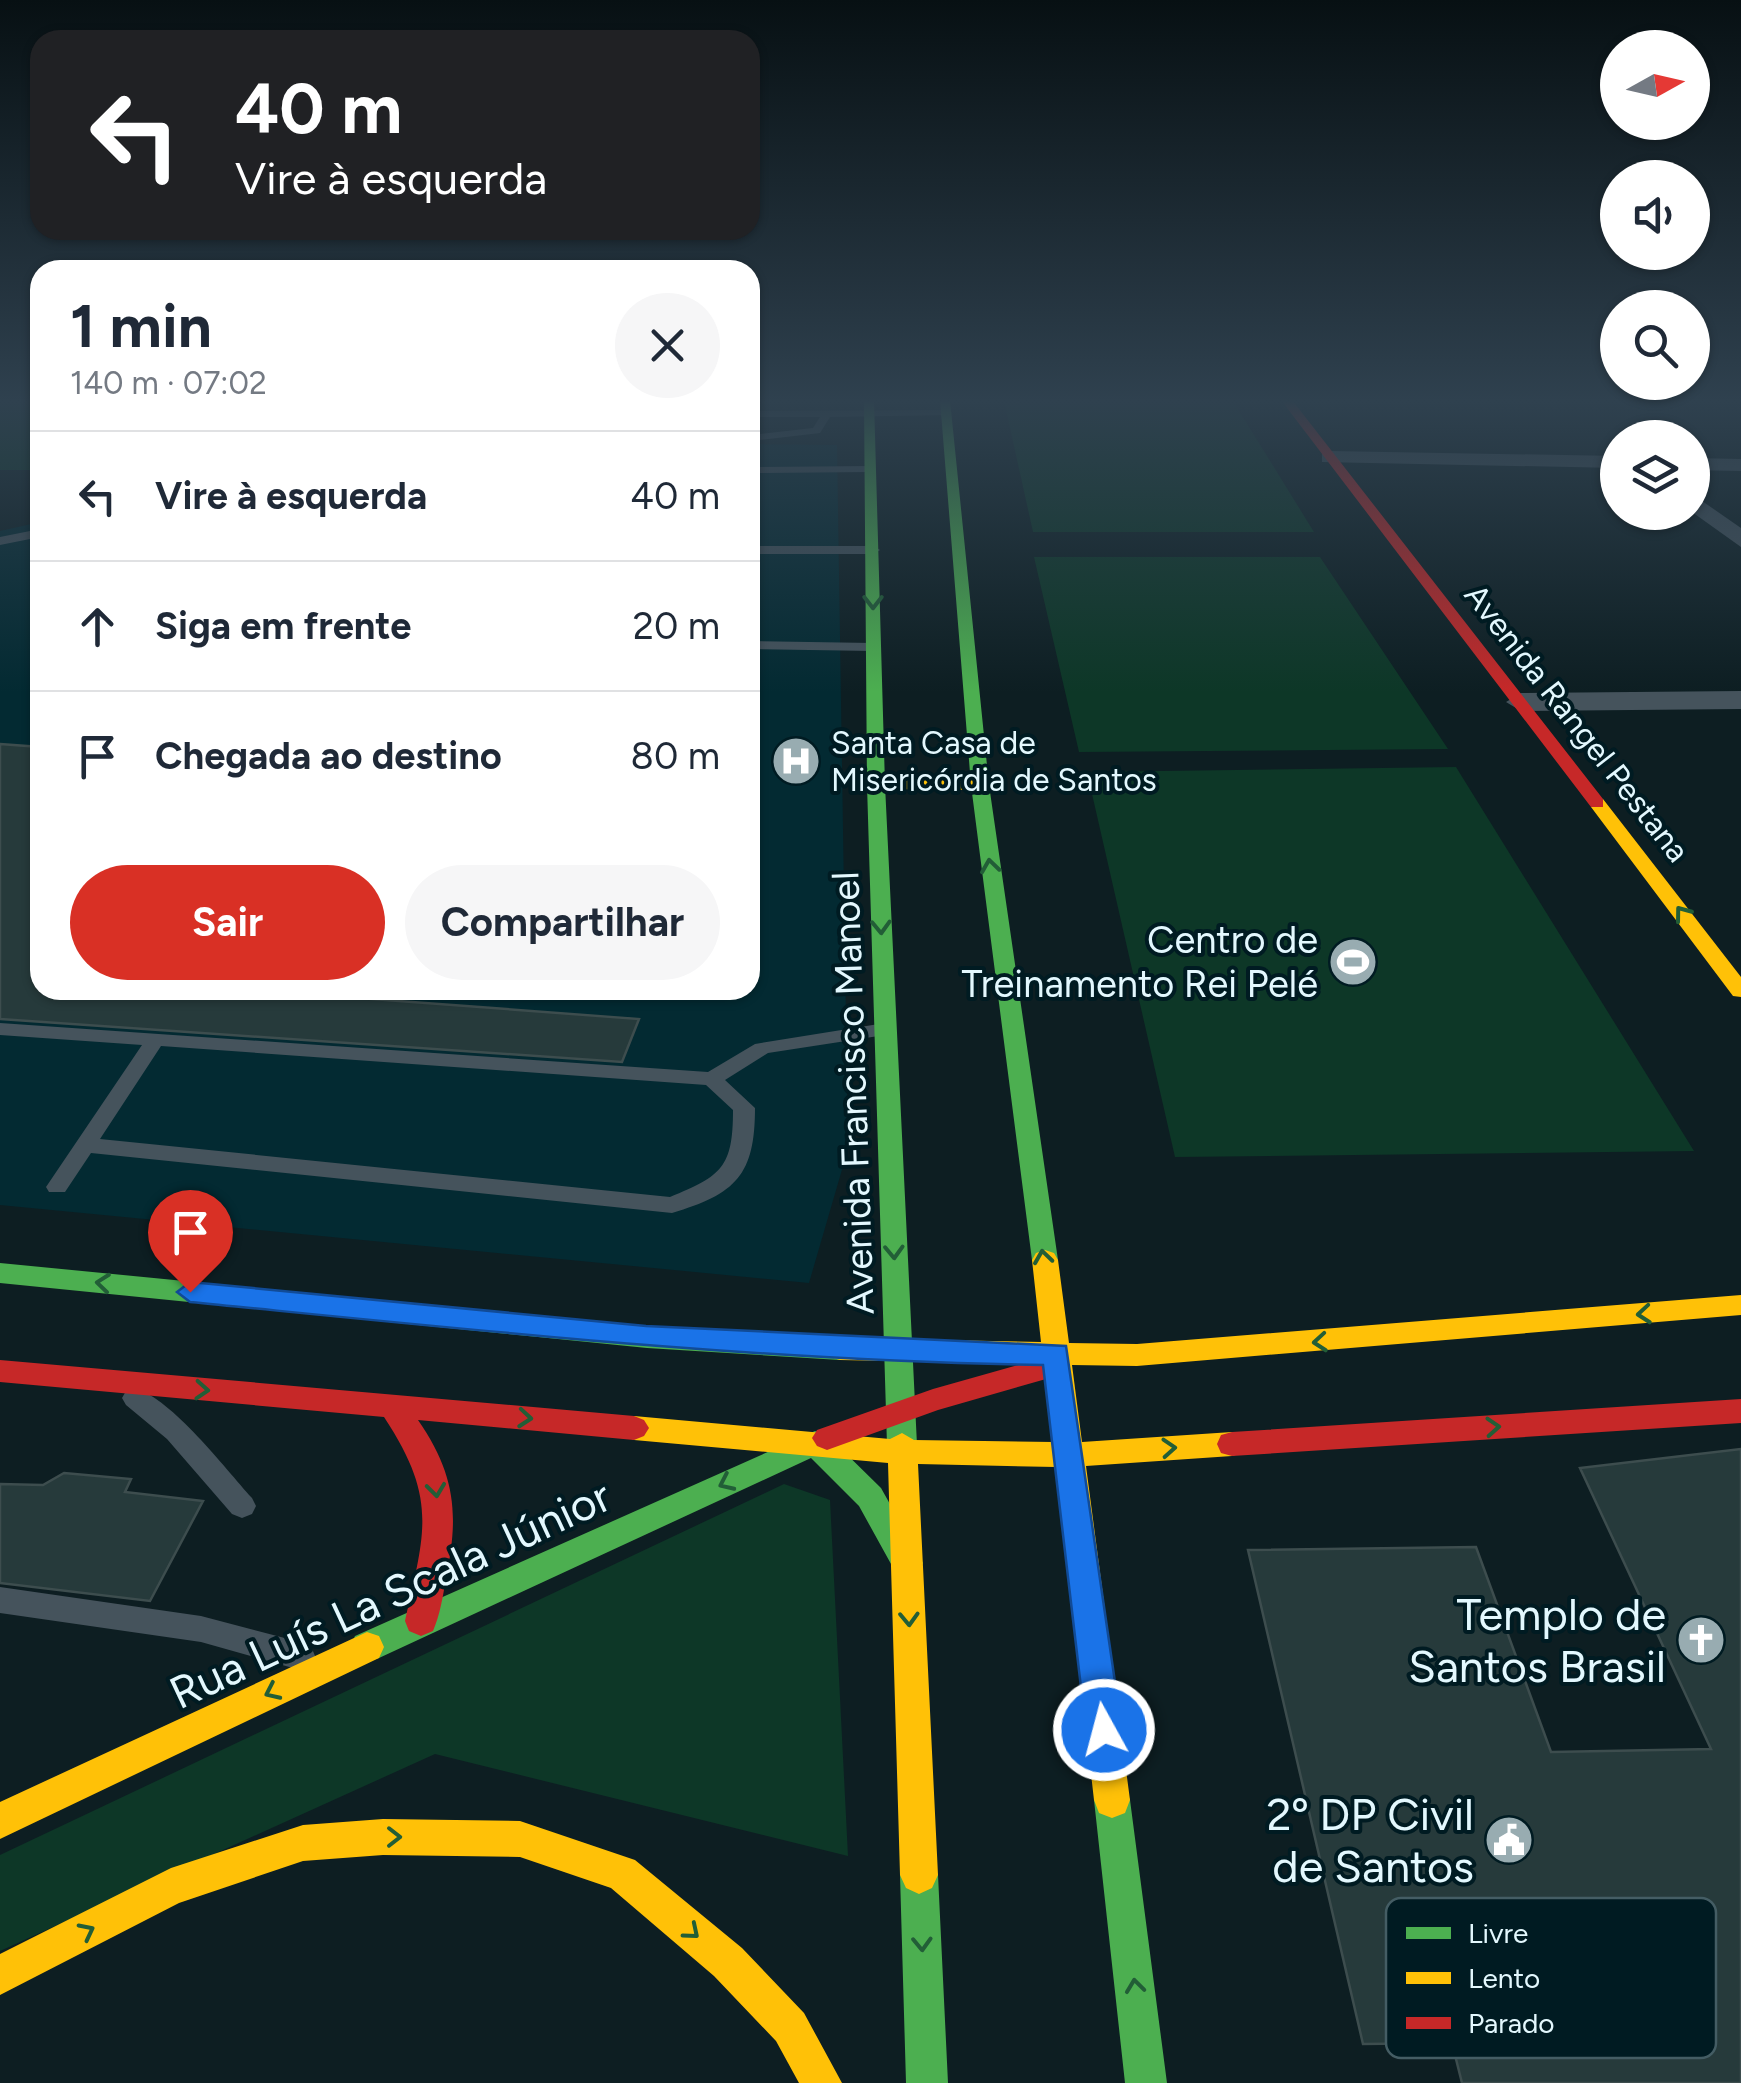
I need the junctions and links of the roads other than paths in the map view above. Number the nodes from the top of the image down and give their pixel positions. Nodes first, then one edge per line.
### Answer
1 (870, 497) edge
2 (947, 497) edge
3 (1361, 497) edge
4 (1710, 515) edge
5 (30, 535) edge
6 (0, 540) edge
7 (1741, 540) edge
8 (760, 550) edge
9 (874, 550) junction
10 (760, 645) edge
11 (873, 647) junction
12 (1741, 700) edge
13 (1521, 702) junction
14 (886, 785) junction
15 (975, 785) junction
16 (1741, 991) edge
17 (0, 1029) edge
18 (885, 1029) junction
19 (157, 1038) junction
20 (712, 1078) junction
21 (86, 1146) junction
22 (57, 1188) dead end
23 (0, 1273) edge
24 (1741, 1305) edge
25 (898, 1352) junction
26 (1056, 1360) junction
27 (0, 1371) edge
28 (118, 1384) junction
29 (392, 1405) junction
30 (900, 1411) junction
31 (1741, 1411) edge
32 (815, 1443) junction
33 (903, 1452) junction
34 (1071, 1455) junction
35 (242, 1506) dead end
36 (907, 1564) junction
37 (0, 1600) edge
38 (421, 1621) junction
39 (331, 1664) junction
40 (0, 1821) edge
41 (0, 1975) edge
42 (822, 2083) edge
43 (927, 2083) edge
44 (1146, 2083) edge

1 - 9 street, Avenida Francisco Manoel
2 - 15 street
3 - 13 street, Avenida Rangel Pestana
4 - 7 street
5 - 6 lane
8 - 9 lane
9 -> 11 street, Avenida Francisco Manoel
10 - 11 lane
11 - 14 street, Avenida Francisco Manoel
12 - 13 street
16 -> 13 street, Avenida Rangel Pestana
14 - 15 street
14 -> 18 street, Avenida Francisco Manoel
26 -> 15 street
17 - 19 lane
18 - 20 lane
18 -> 25 street, Avenida Francisco Manoel
19 - 20 lane
19 - 21 lane
20 - 21 lane
21 - 22 lane
25 -> 23 street
24 -> 26 street
25 - 26 street
25 - 30 street, Avenida Francisco Manoel
26 - 30 street, Rua Luís La Scala Júnior
26 - 34 street
27 - 28 street
28 -> 29 street
28 - 35 lane
29 -> 32 street
29 -> 38 street
30 - 32 street, Rua Luís La Scala Júnior
30 - 33 street, Avenida Francisco Manoel
34 -> 31 street
32 - 33 street
32 - 36 street
32 -> 38 street, Rua Luís La Scala Júnior
33 - 34 street
33 - 36 street, Avenida Francisco Manoel
44 -> 34 street
36 -> 43 street, Avenida Francisco Manoel
37 - 39 lane
38 - 39 street, Rua Luís La Scala Júnior
39 -> 40 street, Rua Luís La Scala Júnior
41 -> 42 street

